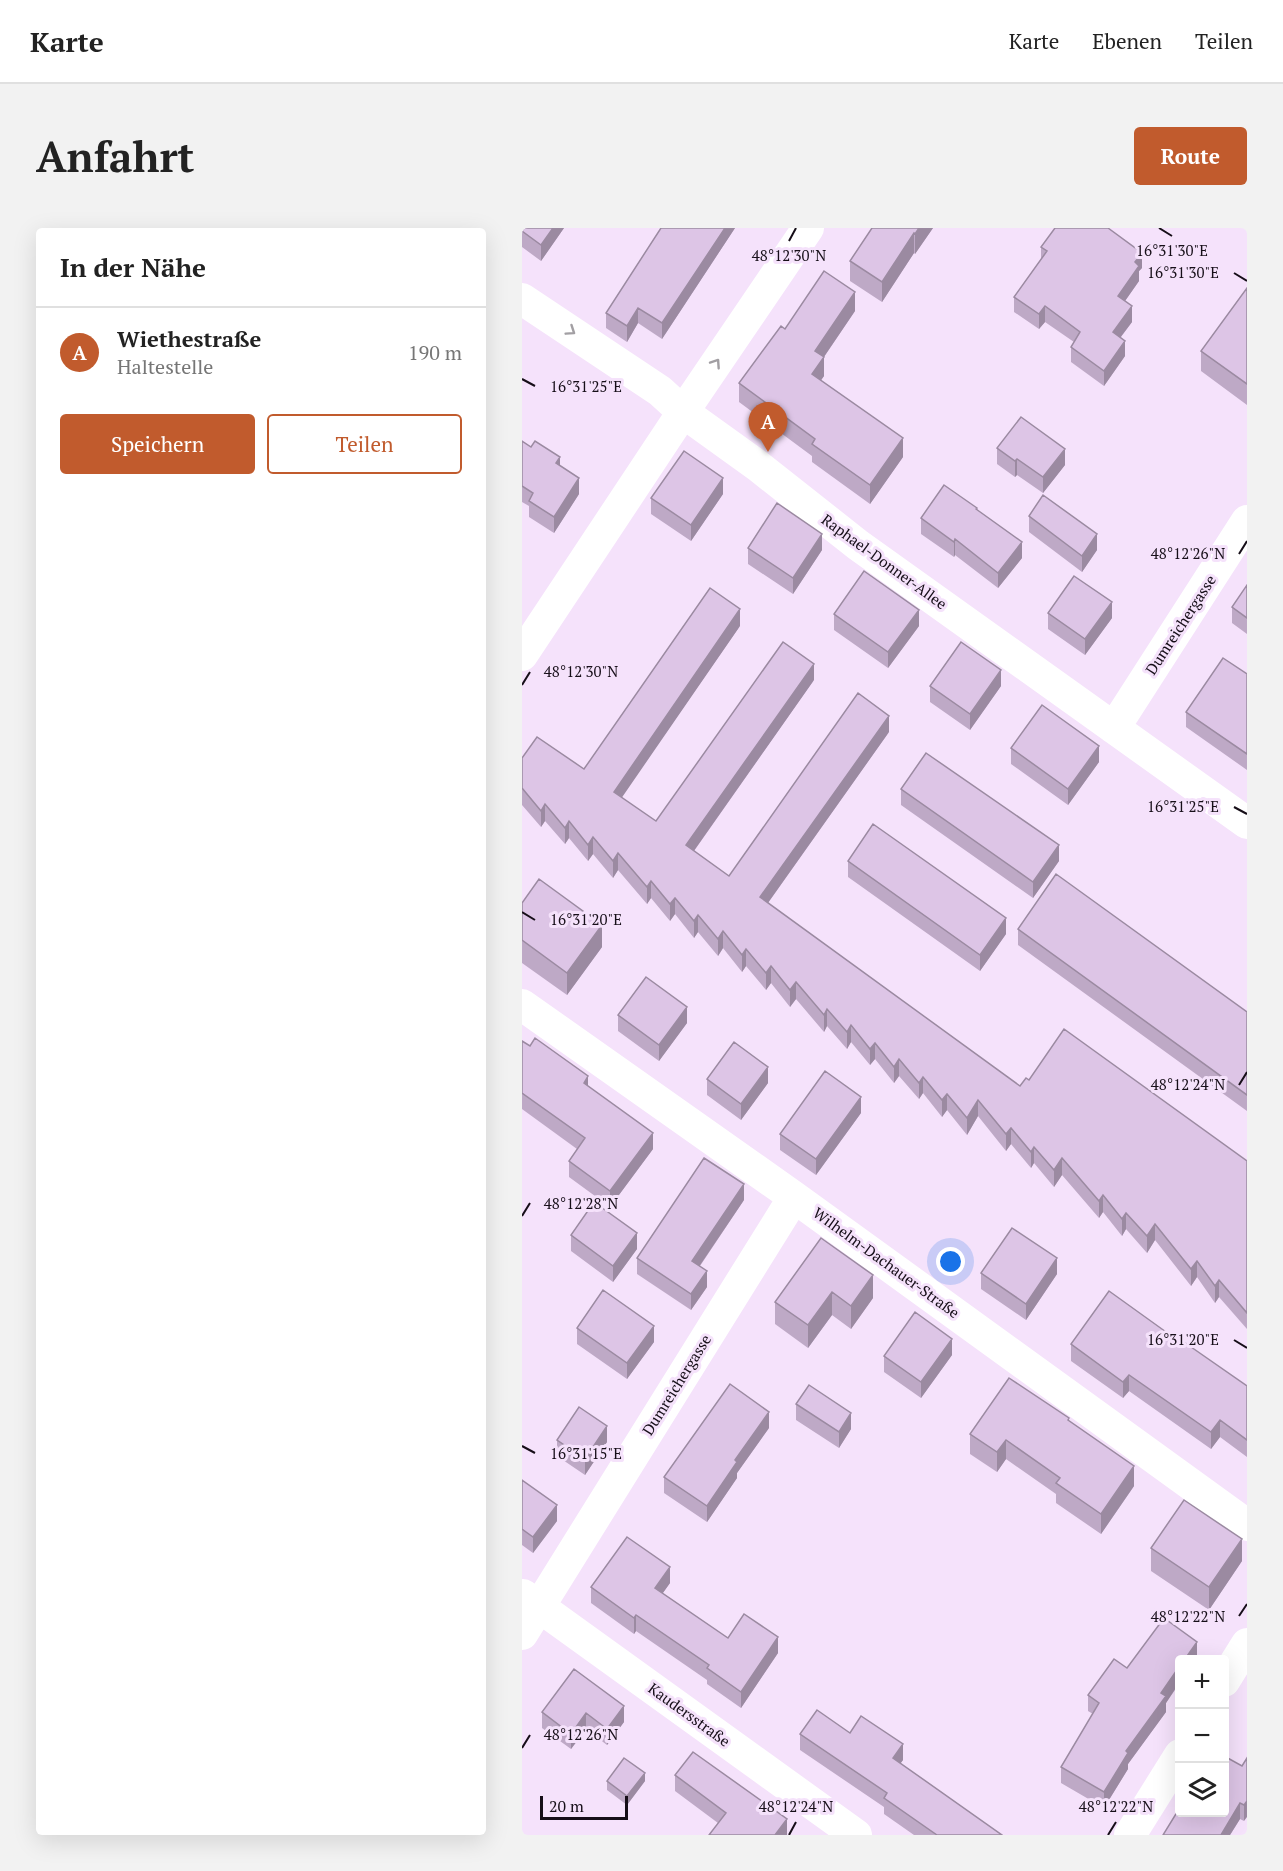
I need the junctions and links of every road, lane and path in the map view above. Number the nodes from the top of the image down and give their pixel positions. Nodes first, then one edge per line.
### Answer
1 (807, 228) edge
2 (522, 299) edge
3 (683, 412) junction
4 (1247, 521) edge
5 (522, 655) edge
6 (1114, 728) junction
7 (1247, 823) edge
8 (522, 1005) edge
9 (794, 1197) junction
10 (1247, 1525) edge
11 (530, 1601) edge
12 (522, 1634) edge
13 (1247, 1644) edge
14 (1229, 1673) edge
15 (1175, 1762) edge
16 (856, 1835) edge
17 (1130, 1835) edge

3 -> 1 street
2 -> 3 street, Raphael-Donner-Allee
3 - 5 street
3 - 6 street, Raphael-Donner-Allee
4 - 6 street, Dumreichergasse
6 - 7 street, Raphael-Donner-Allee
8 - 9 street, Wilhelm-Dachauer-Straße
9 - 10 street, Wilhelm-Dachauer-Straße
9 - 11 street, Dumreichergasse
11 - 12 street, Dumreichergasse
11 - 16 street, Kaudersstraße
13 - 14 street
15 - 17 street

